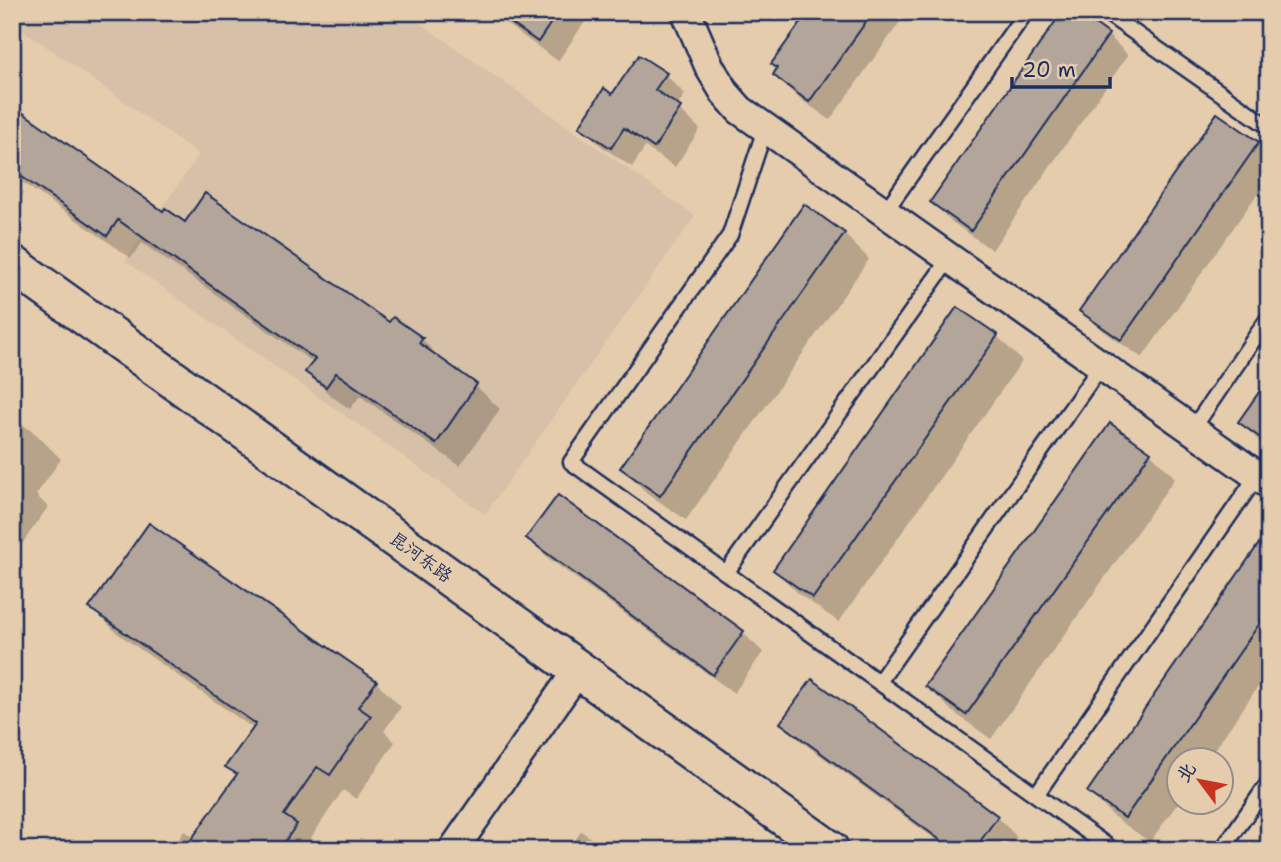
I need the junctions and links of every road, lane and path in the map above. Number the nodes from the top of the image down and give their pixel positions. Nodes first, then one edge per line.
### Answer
1 (686, 12) edge
2 (1026, 12) edge
3 (1105, 12) edge
4 (1269, 127) edge
5 (765, 129) junction
6 (884, 213) junction
7 (949, 259) junction
8 (12, 264) edge
9 (1269, 317) edge
10 (1101, 366) junction
11 (1192, 430) junction
12 (1263, 480) edge
13 (726, 573) junction
14 (579, 670) junction
15 (879, 682) junction
16 (1269, 782) edge
17 (1036, 795) junction
18 (453, 850) edge
19 (830, 850) edge
20 (1112, 850) edge
21 (1222, 850) edge

1 - 5 street
2 - 6 lane
3 - 4 lane
5 - 6 street
5 - 13 lane
6 - 7 street
7 - 10 street
7 - 13 lane
8 - 14 street, 昆河东路
9 - 11 lane
10 - 11 street
10 - 15 lane
11 - 12 street
12 - 17 lane
13 - 15 lane
14 - 18 street
14 - 19 street, 昆河东路
15 - 17 lane
16 - 21 lane
17 - 20 lane

